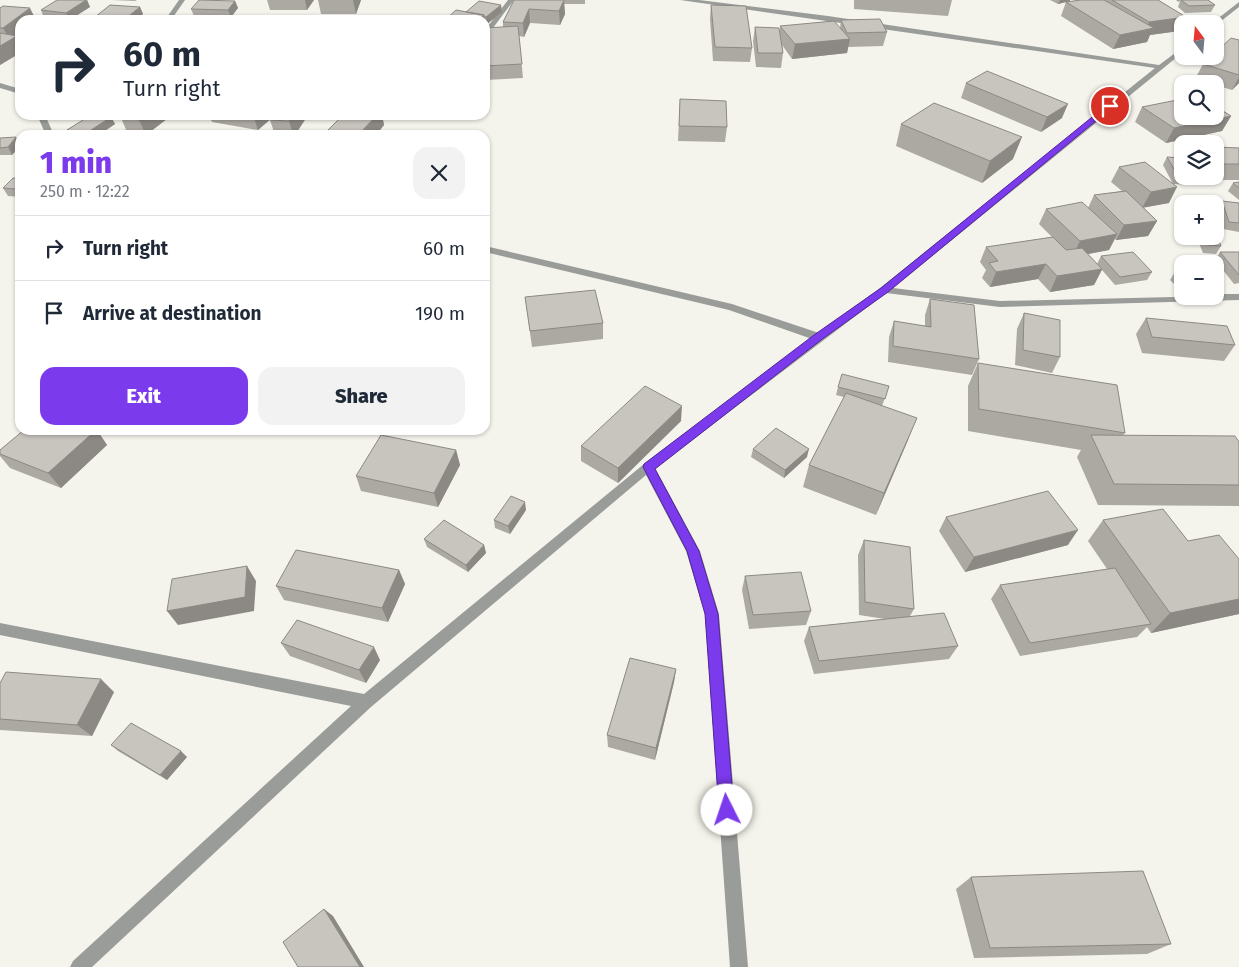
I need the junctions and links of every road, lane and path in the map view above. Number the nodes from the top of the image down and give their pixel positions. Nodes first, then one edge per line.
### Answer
1 (182, 0) edge
2 (511, 0) edge
3 (683, 0) edge
4 (1239, 4) edge
5 (172, 15) edge
6 (1224, 16) edge
7 (490, 29) edge
8 (1174, 56) edge
9 (1160, 67) junction
10 (0, 86) edge
11 (15, 90) edge
12 (490, 250) edge
13 (884, 290) junction
14 (1239, 297) edge
15 (818, 337) junction
16 (648, 467) junction
17 (0, 629) edge
18 (366, 702) junction
19 (79, 967) edge
20 (739, 967) edge

1 - 5 street
2 - 7 street
3 - 9 street
4 - 6 street
8 - 9 street
9 - 13 street
10 - 11 street
12 - 15 street
13 - 14 street
13 - 15 street
15 - 16 street
16 - 18 street
16 - 20 street
17 - 18 street
18 - 19 street

